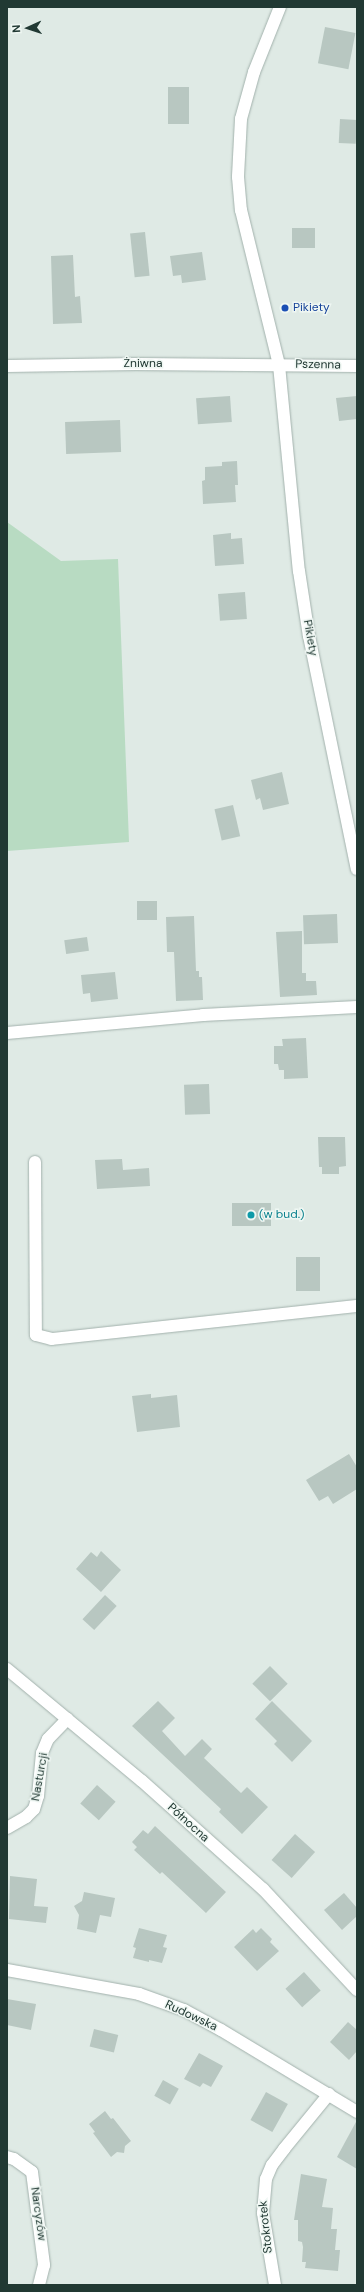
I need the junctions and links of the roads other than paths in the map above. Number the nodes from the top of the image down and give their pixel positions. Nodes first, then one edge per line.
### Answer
1 (280, 7) edge
2 (279, 365) junction
3 (7, 366) edge
4 (357, 366) edge
5 (357, 869) edge
6 (357, 1007) edge
7 (7, 1033) edge
8 (35, 1162) dead end
9 (357, 1306) edge
10 (7, 1669) edge
11 (67, 1720) junction
12 (7, 1828) edge
13 (7, 1970) edge
14 (357, 1990) edge
15 (329, 2094) junction
16 (357, 2112) edge
17 (7, 2157) edge
18 (38, 2285) edge
19 (275, 2285) edge

1 - 2 street, Pikiety
2 - 3 street, Żniwna
2 - 4 street, Pszenna
2 - 5 street, Pikiety
6 - 7 street
8 - 9 street
10 - 11 street, Północna
11 - 12 street, Nasturcji
11 - 14 street, Północna
13 - 15 street, Rudowska
15 - 16 street, Rudowska
15 - 19 street, Stokrotek
17 - 18 street, Narcyzów

